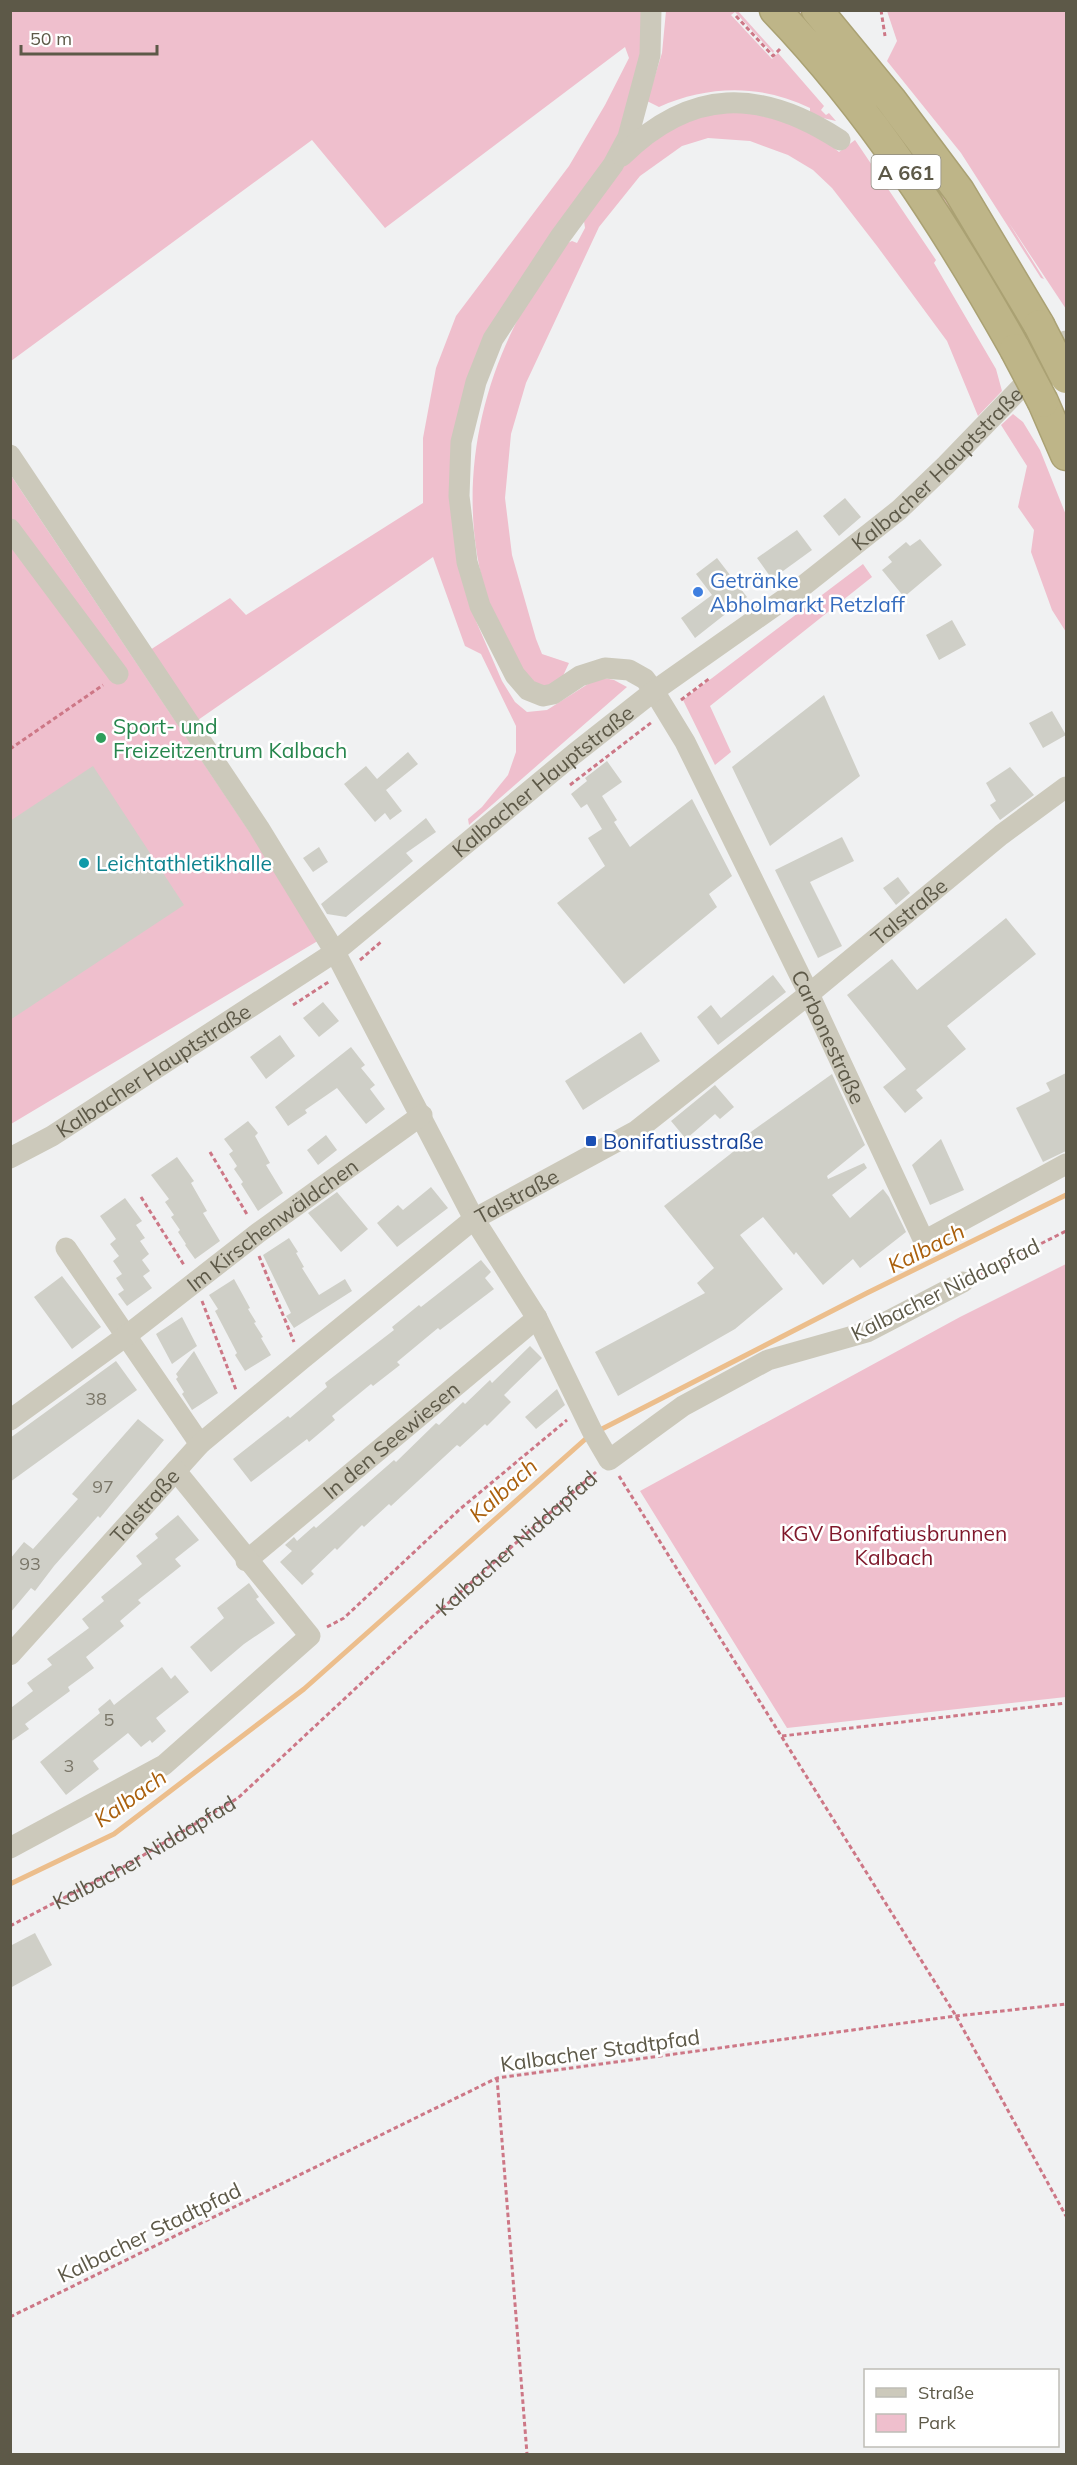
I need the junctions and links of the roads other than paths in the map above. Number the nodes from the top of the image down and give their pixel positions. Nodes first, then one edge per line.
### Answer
1 (651, 10) edge
2 (775, 10) edge
3 (817, 10) edge
4 (840, 140) dead end
5 (613, 165) junction
6 (1066, 340) edge
7 (1059, 374) edge
8 (10, 455) edge
9 (1066, 455) edge
10 (10, 530) edge
11 (118, 674) road end
12 (654, 691) junction
13 (1066, 787) edge
14 (335, 952) junction
15 (809, 994) junction
16 (422, 1115) junction
17 (10, 1158) edge
18 (1066, 1164) edge
19 (474, 1219) junction
20 (66, 1248) dead end
21 (963, 1282) road end
22 (537, 1318) junction
23 (126, 1336) junction
24 (10, 1420) edge
25 (200, 1444) junction
26 (176, 1471) junction
27 (246, 1561) junction
28 (10, 1655) edge
29 (10, 1848) edge

1 - 5 street
2 - 9 highway, A 661, bridge
3 - 7 highway, A 661, bridge
4 - 5 street
5 - 12 street, Carbonestraße
6 - 7 street, Kalbacher Hauptstraße
7 - 12 street, Kalbacher Hauptstraße
8 - 14 street
10 - 11 street
12 - 14 street, Kalbacher Hauptstraße
12 - 15 street, Carbonestraße
13 - 15 street, Talstraße
14 - 16 street
14 - 17 street, Kalbacher Hauptstraße
15 - 18 street, Carbonestraße
15 - 19 street, Talstraße
16 - 19 street
16 - 23 street, Im Kirschenwäldchen
19 - 22 street
19 - 25 street, Talstraße
20 - 23 street
21 - 22 street, Kalbacher Niddapfad
22 - 27 street, In den Seewiesen
23 - 24 street, Im Kirschenwäldchen
23 - 25 street
25 - 26 street, Talstraße
26 - 27 street
26 - 28 street, Talstraße
27 - 29 street

